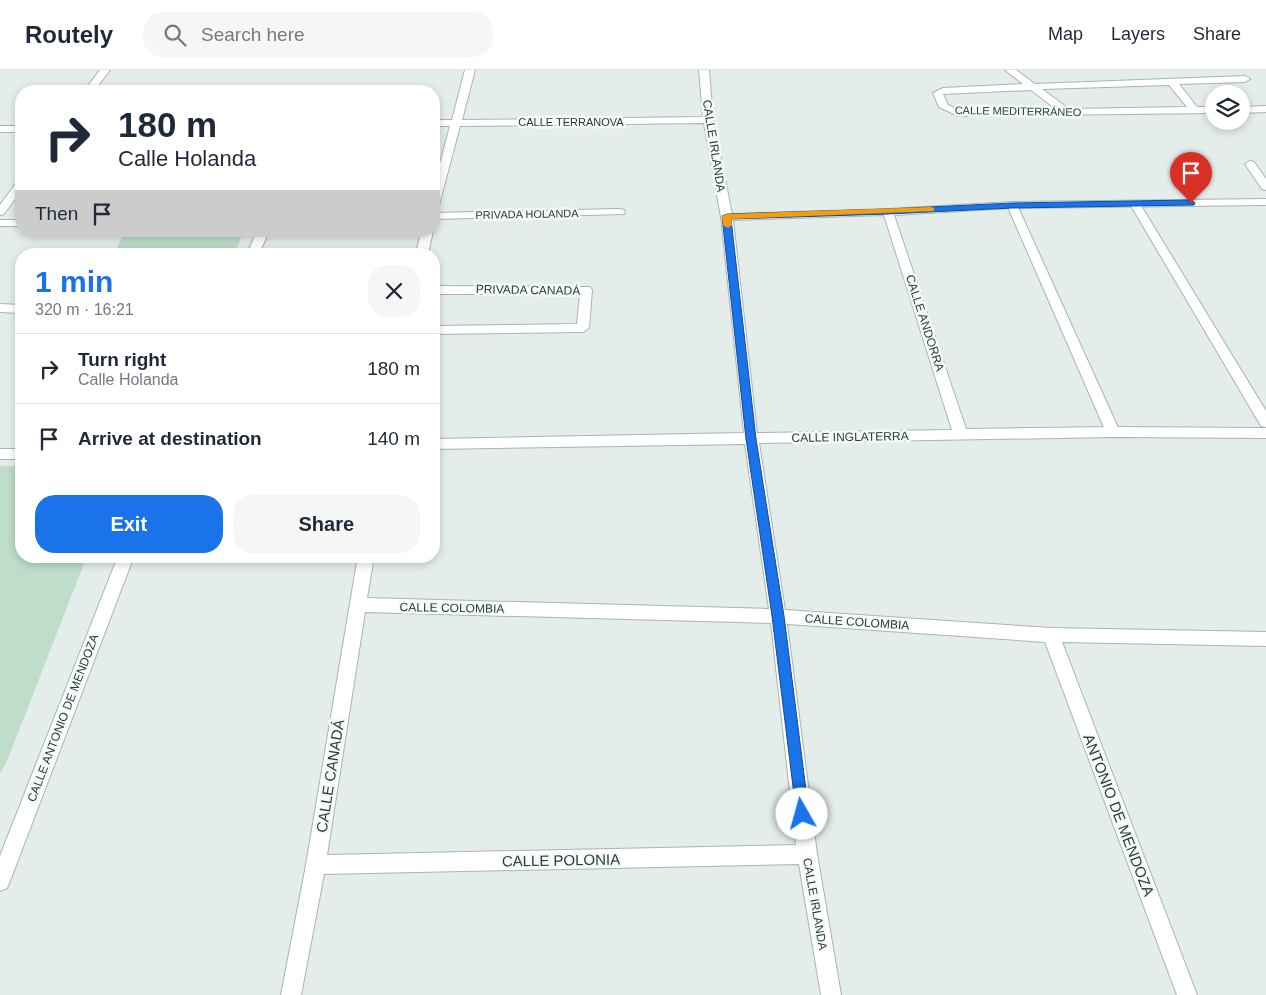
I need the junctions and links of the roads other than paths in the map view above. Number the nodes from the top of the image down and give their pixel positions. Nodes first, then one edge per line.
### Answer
1 (105, 70) edge
2 (470, 70) edge
3 (704, 70) edge
4 (1010, 70) edge
5 (1245, 79) dead end
6 (1172, 82) junction
7 (94, 85) edge
8 (1034, 88) junction
9 (1266, 109) edge
10 (1194, 110) junction
11 (1205, 110) edge
12 (1250, 110) edge
13 (1068, 112) junction
14 (708, 120) junction
15 (456, 122) junction
16 (440, 123) edge
17 (0, 129) edge
18 (15, 129) edge
19 (1250, 164) dead end
20 (440, 182) edge
21 (1266, 187) edge
22 (15, 192) edge
23 (1266, 202) edge
24 (1135, 204) junction
25 (1012, 205) junction
26 (0, 212) edge
27 (620, 212) dead end
28 (888, 212) junction
29 (440, 216) edge
30 (727, 216) junction
31 (0, 223) edge
32 (15, 223) edge
33 (440, 290) edge
34 (0, 308) edge
35 (15, 308) edge
36 (440, 330) edge
37 (1266, 422) edge
38 (1113, 432) junction
39 (1266, 433) edge
40 (962, 435) junction
41 (751, 439) junction
42 (440, 444) edge
43 (0, 454) edge
44 (15, 454) edge
45 (123, 563) edge
46 (365, 563) edge
47 (358, 605) junction
48 (778, 616) junction
49 (1051, 636) junction
50 (1266, 639) edge
51 (807, 854) junction
52 (316, 865) junction
53 (0, 881) edge
54 (291, 995) edge
55 (831, 995) edge
56 (1187, 995) edge

1 - 7 street
2 - 15 street
3 - 14 street, CALLE IRLANDA
4 - 8 street
5 - 6 street, CALLE MEDITERRÁNEO
6 - 8 street, CALLE MEDITERRÁNEO
6 - 10 street
8 - 13 street
8 - 13 street, CALLE MEDITERRÁNEO
9 - 12 street
10 - 11 street, CALLE MEDITERRÁNEO
10 - 13 street, CALLE MEDITERRÁNEO
14 - 15 street, CALLE TERRANOVA
14 - 30 street, CALLE IRLANDA
15 - 16 street, CALLE TERRANOVA
15 - 20 street
17 - 18 street
19 - 21 street
22 - 26 street
23 - 24 street
24 - 25 street
24 - 37 street
25 - 28 street
25 - 38 street
27 - 29 street, PRIVADA HOLANDA
28 - 30 street
28 - 40 street, CALLE ANDORRA
30 - 41 street, CALLE IRLANDA
31 - 32 street
33 - 36 street, PRIVADA CANADÁ
34 - 35 street
38 - 39 street, CALLE INGLATERRA
38 - 40 street, CALLE INGLATERRA
40 - 41 street, CALLE INGLATERRA
41 - 42 street, CALLE INGLATERRA
41 - 48 street, CALLE IRLANDA
43 - 44 street
45 - 53 street, CALLE ANTONIO DE MENDOZA
46 - 47 street, CALLE CANADÁ
47 - 48 street, CALLE COLOMBIA
47 - 52 street, CALLE CANADÁ
48 - 49 street, CALLE COLOMBIA
48 - 51 street, CALLE IRLANDA
49 - 50 street, CALLE COLOMBIA
49 - 56 street, ANTONIO DE MENDOZA
51 - 52 street, CALLE POLONIA
51 - 55 street, CALLE IRLANDA
52 - 54 street, CALLE CANADÁ

